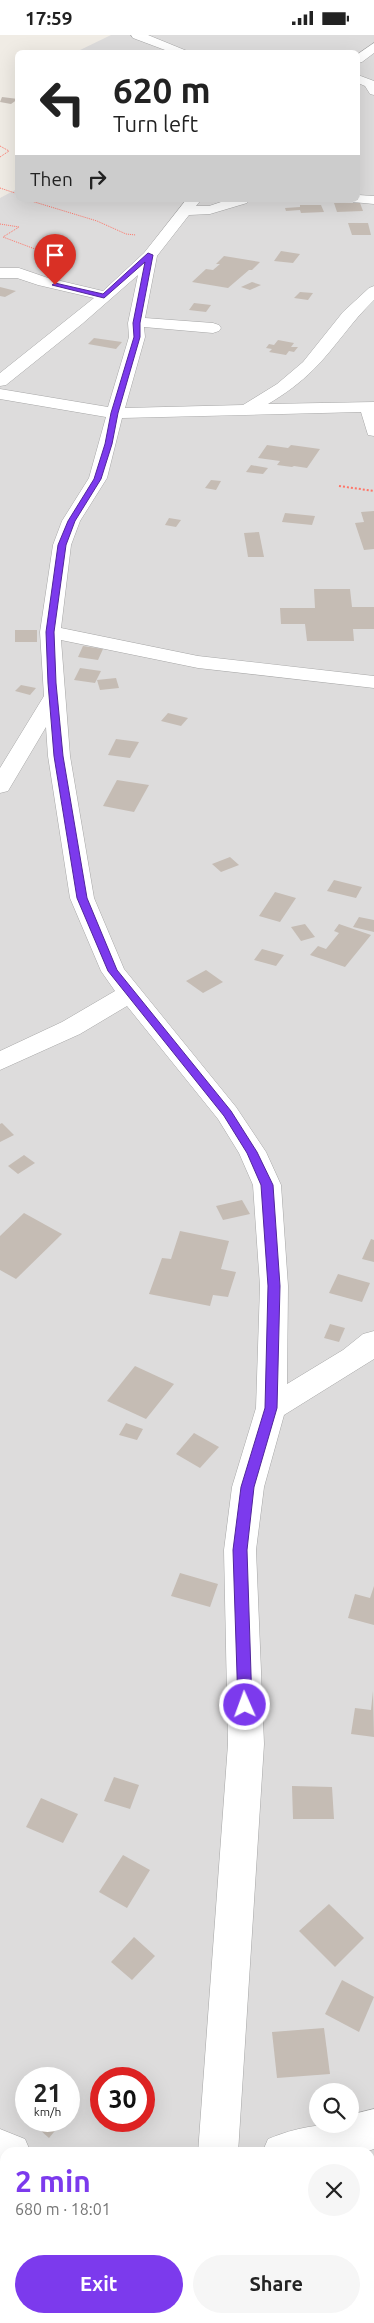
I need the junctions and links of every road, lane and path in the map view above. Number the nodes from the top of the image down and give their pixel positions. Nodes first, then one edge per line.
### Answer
1 (137, 35) edge
2 (373, 48) edge
3 (178, 50) edge
4 (360, 58) edge
5 (360, 80) edge
6 (374, 91) edge
7 (0, 146) edge
8 (0, 157) edge
9 (0, 188) edge
10 (15, 193) edge
11 (360, 199) edge
12 (374, 200) edge
13 (35, 202) edge
14 (236, 202) edge
15 (190, 206) edge
16 (0, 225) edge
17 (164, 240) junction
18 (150, 255) junction
19 (0, 273) edge
20 (19, 273) junction
21 (374, 291) edge
22 (104, 296) junction
23 (137, 322) junction
24 (213, 328) dead end
25 (0, 381) edge
26 (0, 394) edge
27 (371, 407) edge
28 (247, 410) junction
29 (115, 413) junction
30 (374, 431) edge
31 (339, 486) dead end
32 (374, 491) edge
33 (50, 632) junction
34 (374, 682) edge
35 (53, 698) junction
36 (0, 786) edge
37 (130, 993) junction
38 (0, 1061) edge
39 (374, 1342) edge
40 (271, 1408) junction
41 (374, 2129) edge
42 (218, 2147) edge
43 (305, 2147) edge

1 - 3 street
2 - 4 street
5 - 6 street
7 - 8 path
9 - 10 path
11 - 12 street
13 - 17 path
14 - 15 street
15 - 17 street
16 - 20 path
17 - 18 street
18 - 22 street
18 - 23 street
19 - 20 street
20 - 22 street
21 - 28 street
22 - 25 street
23 - 24 street
23 - 29 street
26 - 29 street
27 - 28 street
27 - 30 street
28 - 29 street
29 - 33 street
31 - 32 path
33 - 34 street
33 - 35 street
35 - 36 street
35 - 37 street
37 - 38 street
37 - 40 street
39 - 40 street
40 - 42 street
41 - 43 street

